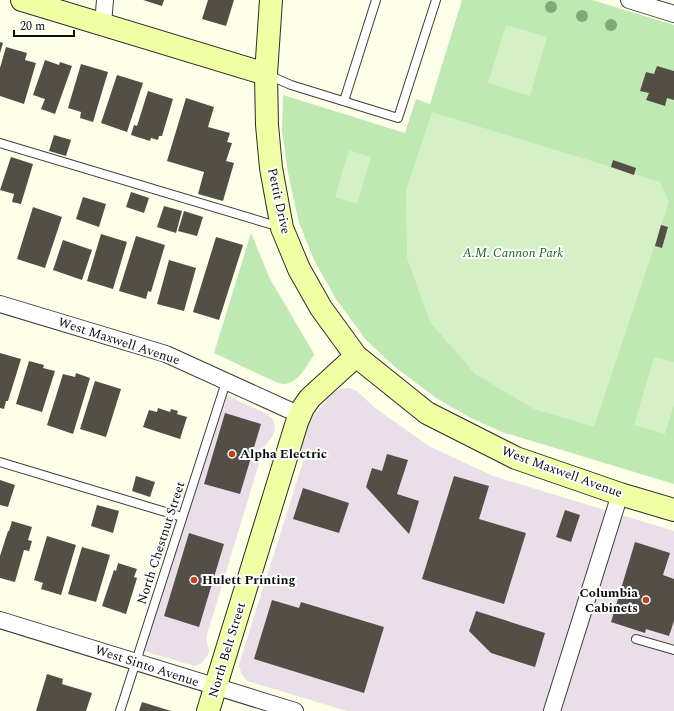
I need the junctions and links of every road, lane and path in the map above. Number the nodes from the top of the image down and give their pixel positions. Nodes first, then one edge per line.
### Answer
1 (22, 0) edge
2 (105, 0) edge
3 (271, 0) edge
4 (376, 0) edge
5 (436, 0) edge
6 (629, 0) edge
7 (674, 14) edge
8 (103, 24) junction
9 (266, 74) junction
10 (344, 101) junction
11 (0, 143) edge
12 (282, 228) junction
13 (0, 304) edge
14 (356, 356) junction
15 (226, 382) junction
16 (300, 415) junction
17 (0, 462) edge
18 (620, 494) junction
19 (674, 510) edge
20 (182, 517) junction
21 (0, 620) edge
22 (636, 639) dead end
23 (674, 650) edge
24 (136, 662) junction
25 (216, 687) junction
26 (120, 711) edge
27 (208, 711) edge
28 (295, 711) edge
29 (552, 711) edge

1 - 8 street
2 - 8 street
3 - 9 street, Pettit Drive
4 - 10 lane
5 - 10 lane
6 - 7 street
8 - 9 street
9 - 10 lane
9 - 12 street, Pettit Drive
11 - 12 lane
12 - 14 street, Pettit Drive
13 - 15 street, West Maxwell Avenue
14 - 16 street, North Belt Street
14 - 18 street, West Maxwell Avenue
15 - 16 street, West Maxwell Avenue
15 - 20 lane, North Chestnut Street
16 - 25 street, North Belt Street
17 - 20 lane
18 - 19 street, West Maxwell Avenue
18 - 29 street
20 - 24 lane, North Chestnut Street
21 - 24 street, West Sinto Avenue
22 - 23 lane
24 - 25 street, West Sinto Avenue
24 - 26 lane, North Chestnut Street
25 - 27 street, North Belt Street
25 - 28 street, West Sinto Avenue

